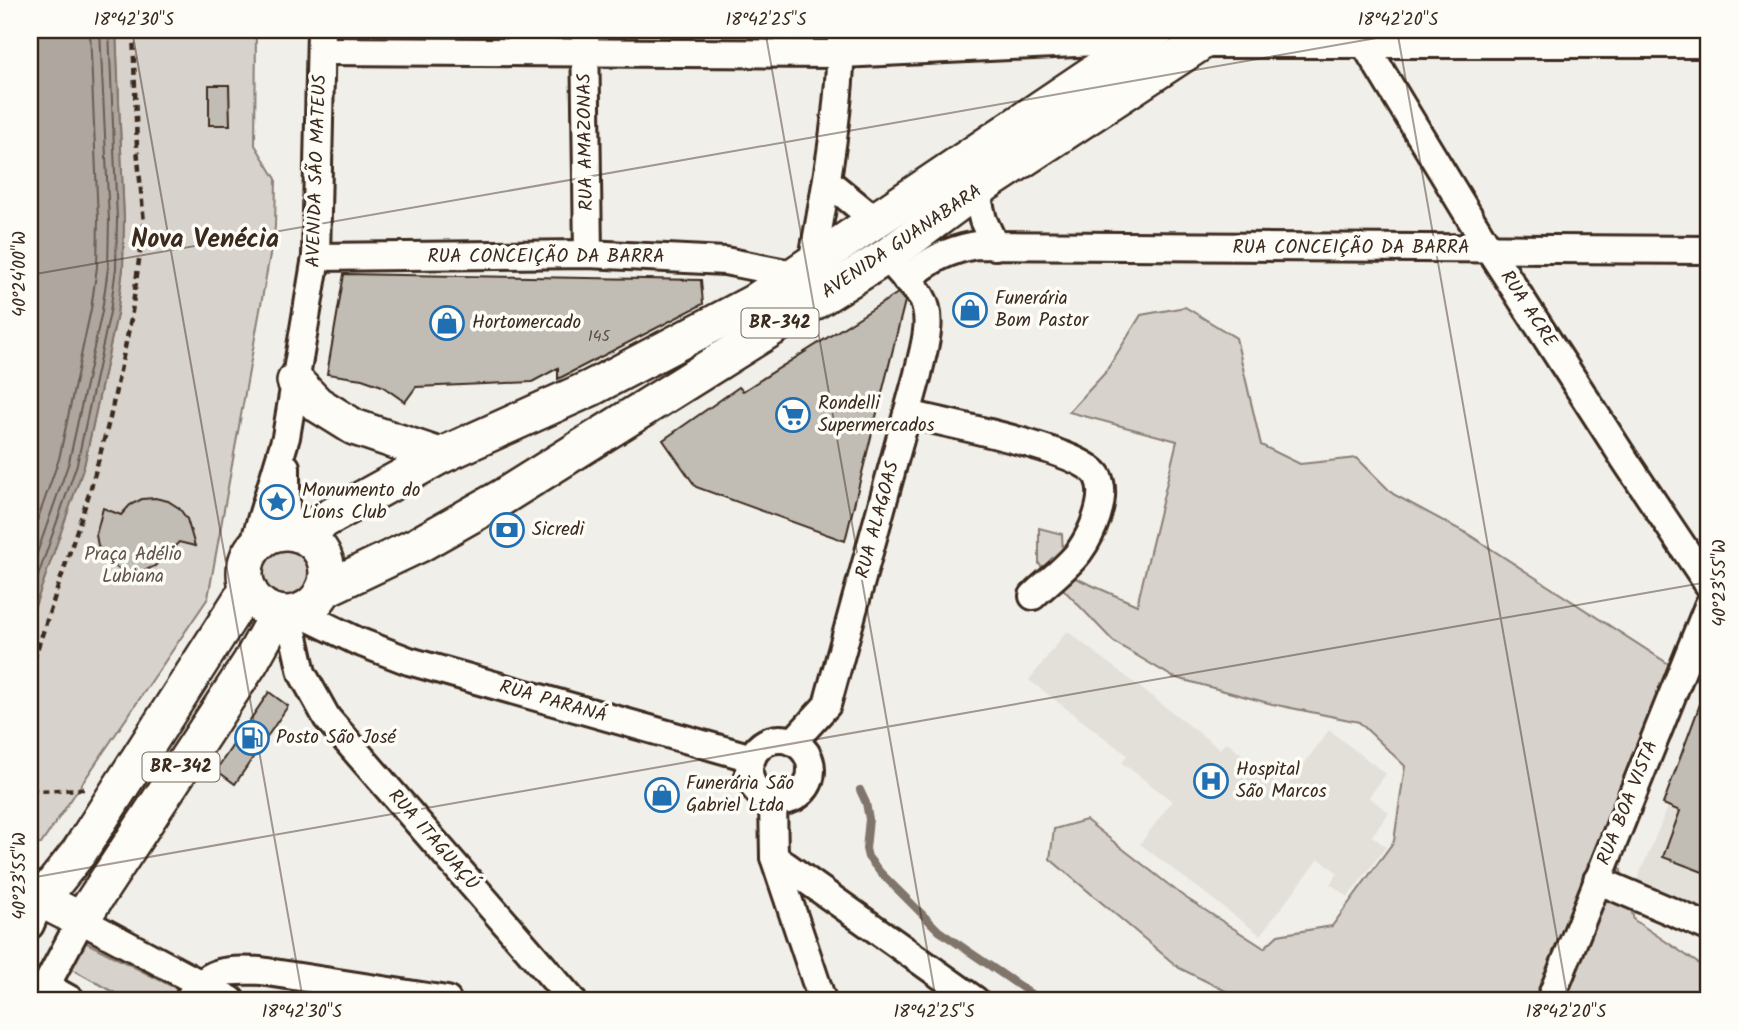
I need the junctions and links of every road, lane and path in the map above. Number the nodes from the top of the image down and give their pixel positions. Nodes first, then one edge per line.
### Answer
1 (133, 30) edge
2 (876, 30) edge
3 (1157, 30) edge
4 (1210, 37) edge
5 (1361, 38) edge
6 (322, 40) edge
7 (585, 41) edge
8 (841, 42) edge
9 (1708, 44) edge
10 (1100, 45) edge
11 (827, 181) junction
12 (976, 190) junction
13 (876, 220) junction
14 (995, 246) junction
15 (1489, 249) junction
16 (1708, 250) edge
17 (588, 254) junction
18 (316, 257) junction
19 (725, 261) junction
20 (896, 268) junction
21 (804, 270) junction
22 (753, 303) junction
23 (295, 381) junction
24 (907, 414) junction
25 (286, 437) junction
26 (440, 456) junction
27 (293, 533) junction
28 (252, 550) junction
29 (1708, 584) edge
30 (248, 588) junction
31 (1032, 596) dead end
32 (302, 605) junction
33 (1708, 606) edge
34 (30, 671) edge
35 (793, 741) junction
36 (751, 758) junction
37 (30, 788) edge
38 (773, 800) junction
39 (112, 802) junction
40 (774, 857) junction
41 (1597, 880) junction
42 (33, 898) edge
43 (81, 920) junction
44 (1708, 927) edge
45 (38, 992) edge
46 (193, 992) edge
47 (71, 1000) edge
48 (231, 1000) edge
49 (447, 1000) edge
50 (572, 1000) edge
51 (822, 1000) edge
52 (975, 1000) edge
53 (1550, 1000) edge

1 - 34 path
2 - 8 street
3 - 10 main road, AVENIDA GUANABARA / BR-342
4 - 5 street
4 - 12 main road, AVENIDA GUANABARA / BR-342
5 - 9 street
5 - 15 street, RUA ACRE
6 - 7 street
6 - 18 street, AVENIDA SÃO MATEUS
7 - 8 street
7 - 17 street, RUA AMAZONAS
8 - 10 street
8 - 11 street, AVENIDA GUANABARA
10 - 13 main road, AVENIDA GUANABARA / BR-342
11 - 13 street
11 - 21 street, AVENIDA GUANABARA
12 - 14 street
12 - 20 main road, AVENIDA GUANABARA / BR-342
13 - 21 main road, AVENIDA GUANABARA / BR-342
14 - 15 street, RUA CONCEIÇÃO DA BARRA
14 - 20 street, RUA CONCEIÇÃO DA BARRA
15 - 16 street, RUA CONCEIÇÃO DA BARRA
15 - 29 street, RUA ACRE
17 - 18 street, RUA CONCEIÇÃO DA BARRA
17 - 19 street, RUA CONCEIÇÃO DA BARRA
18 - 23 street, AVENIDA SÃO MATEUS
19 - 21 street, AVENIDA GUANABARA
19 - 22 street
20 - 24 street, RUA ALAGOAS
20 - 32 main road, AVENIDA GUANABARA / BR-342
21 - 22 main road, AVENIDA GUANABARA / BR-342
22 - 26 main road, AVENIDA GUANABARA / BR-342
23 - 25 street, AVENIDA SÃO MATEUS
23 - 26 main road
24 - 31 street
24 - 35 street, RUA ALAGOAS
25 - 27 street, AVENIDA SÃO MATEUS
25 - 28 street, AVENIDA SÃO MATEUS
26 - 27 main road, AVENIDA GUANABARA / BR-342
27 - 28 main road, BR-342
27 - 32 main road
28 - 30 main road, BR-342
30 - 32 main road
30 - 39 main road, BR-342
32 - 36 street, RUA PARANÁ
32 - 43 main road, BR-342
32 - 50 street, RUA ITAGUAÇÚ
33 - 41 street, RUA BOA VISTA
35 - 36 street
35 - 38 street
36 - 38 street
37 - 39 path
38 - 40 street
39 - 42 main road, BR-342
40 - 51 street
40 - 52 street
41 - 44 street
41 - 53 street, RUA BOA VISTA
42 - 43 main road
43 - 45 street
43 - 46 street
45 - 47 street
46 - 48 street
46 - 49 street

